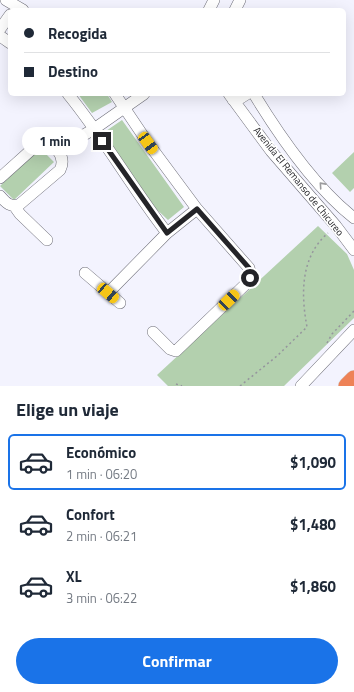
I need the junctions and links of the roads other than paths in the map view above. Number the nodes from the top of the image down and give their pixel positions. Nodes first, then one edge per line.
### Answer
1 (6, 0) edge
2 (17, 8) edge
3 (8, 19) edge
4 (0, 29) edge
5 (69, 96) edge
6 (117, 96) edge
7 (141, 96) edge
8 (244, 96) edge
9 (255, 96) edge
10 (231, 97) edge
11 (125, 107) junction
12 (94, 129) junction
13 (58, 150) junction
14 (0, 178) edge
15 (0, 196) edge
16 (15, 206) junction
17 (197, 209) junction
18 (354, 218) edge
19 (167, 233) junction
20 (47, 240) dead end
21 (354, 250) edge
22 (84, 273) dead end
23 (108, 293) junction
24 (120, 303) dead end
25 (354, 330) edge
26 (153, 332) dead end
27 (354, 379) edge
28 (301, 386) edge
29 (347, 386) edge

1 - 2 street
3 - 4 street
5 - 12 street
6 - 11 street
7 - 11 street
8 - 10 street
18 -> 9 street, Avenida El Remanso de Chicureo
10 - 21 street, Avenida El Remanso de Chicureo
11 - 12 street
11 - 17 street
12 - 13 street
12 - 19 street
13 - 14 street
13 - 16 street
15 - 16 street
16 - 20 street
17 - 19 street
17 - 26 street
19 - 23 street
22 - 23 street
23 - 24 street
25 - 28 street
27 - 29 highway

